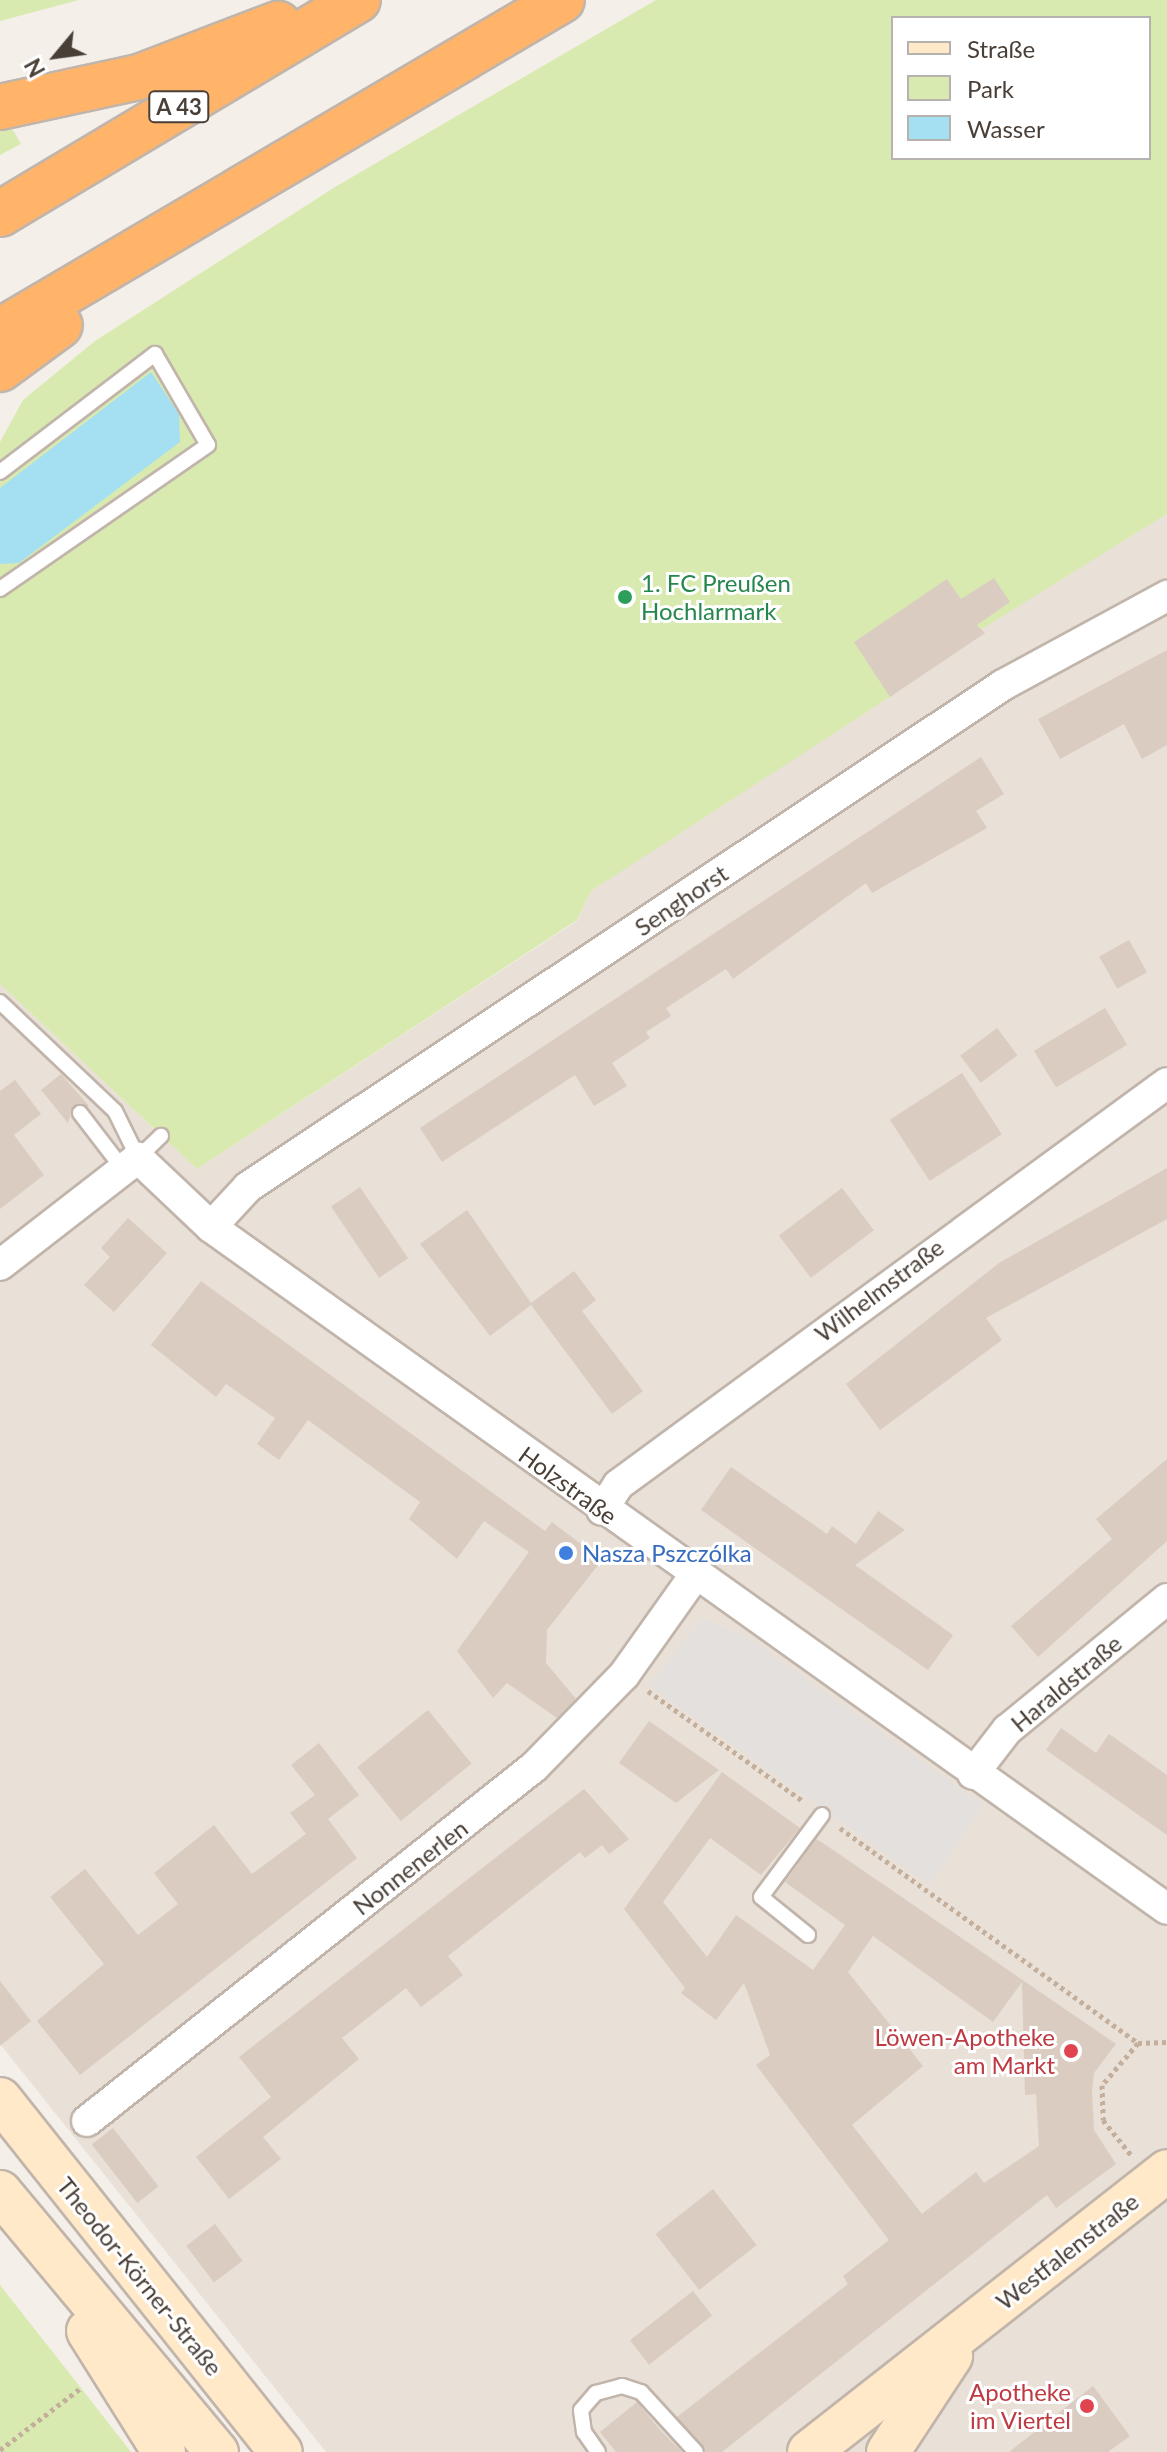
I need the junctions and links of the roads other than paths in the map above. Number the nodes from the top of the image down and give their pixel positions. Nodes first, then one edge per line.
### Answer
1 (336, 0) edge
2 (358, 0) edge
3 (562, 0) edge
4 (0, 107) edge
5 (337, 135) junction
6 (0, 214) edge
7 (0, 331) edge
8 (0, 369) edge
9 (0, 472) edge
10 (0, 589) edge
11 (1167, 596) edge
12 (0, 1002) edge
13 (1167, 1083) edge
14 (80, 1113) dead end
15 (161, 1136) dead end
16 (130, 1164) junction
17 (211, 1227) junction
18 (0, 1265) edge
19 (602, 1510) junction
20 (695, 1575) junction
21 (1167, 1599) edge
22 (973, 1774) junction
23 (822, 1815) road end
24 (1167, 1909) edge
25 (808, 1935) dead end
26 (0, 2099) edge
27 (87, 2121) dead end
28 (1162, 2182) edge
29 (9, 2203) edge
30 (967, 2330) junction
31 (164, 2452) edge
32 (217, 2452) edge
33 (281, 2452) edge
34 (598, 2452) edge
35 (696, 2452) edge
36 (809, 2452) edge
37 (888, 2452) edge

1 - 4 highway
2 - 6 highway, A 43
3 - 5 highway
5 - 7 highway
5 - 8 highway
9 - 10 lane
11 - 17 street, Senghorst
12 - 16 lane
13 - 19 street, Wilhelmstraße
14 - 16 lane
15 - 16 lane
16 - 17 street, Holzstraße
16 - 18 street
17 - 19 street, Holzstraße
19 - 20 street, Holzstraße
20 - 22 street, Holzstraße
20 - 27 street, Nonnenerlen
21 - 22 street, Haraldstraße
22 - 24 street, Holzstraße
23 - 25 lane
26 - 33 main road, Theodor-Körner-Straße
28 - 30 main road, Westfalenstraße
29 - 31 main road
29 - 32 main road
30 - 36 main road, Westfalenstraße
30 - 37 main road, Westfalenstraße
34 - 35 lane

